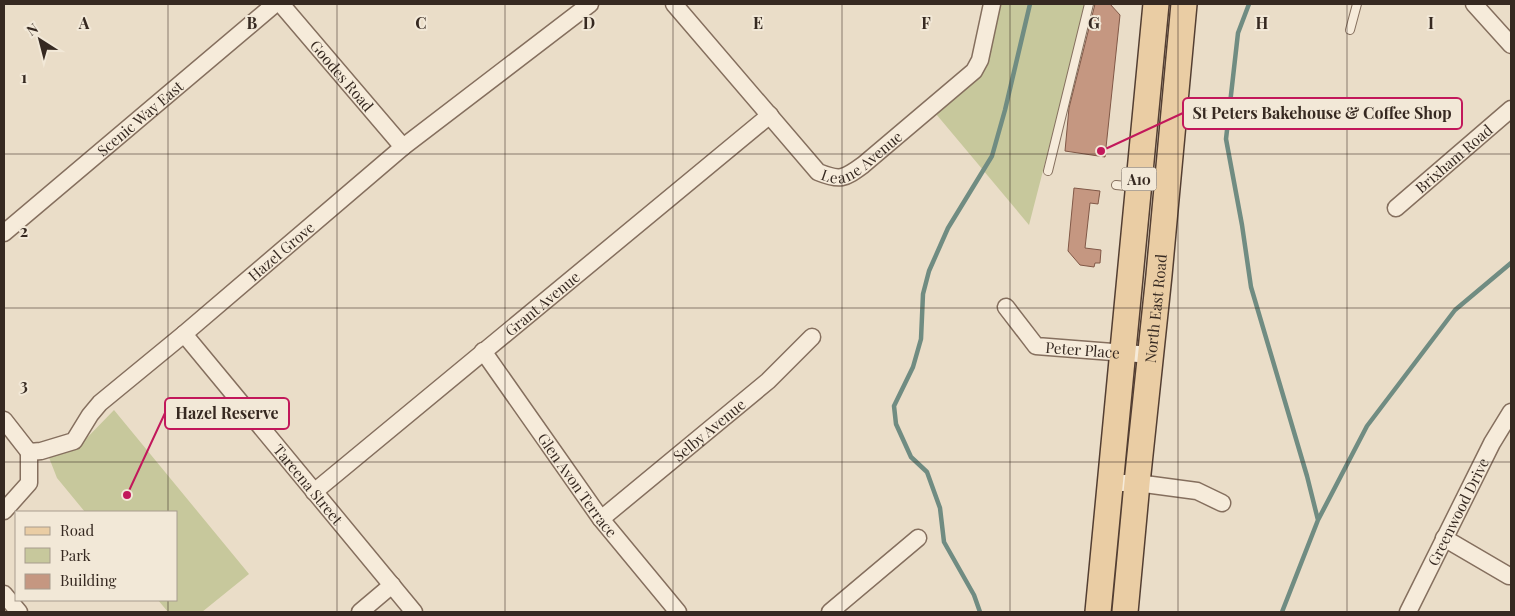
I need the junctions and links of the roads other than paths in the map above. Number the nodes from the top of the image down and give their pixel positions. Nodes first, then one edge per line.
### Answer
1 (275, 4) edge
2 (281, 4) edge
3 (674, 4) edge
4 (992, 4) edge
5 (1089, 4) edge
6 (1156, 4) edge
7 (1184, 4) edge
8 (1357, 4) edge
9 (1474, 4) edge
10 (584, 6) edge
11 (1350, 30) dead end
12 (1509, 38) edge
13 (1511, 109) edge
14 (770, 115) junction
15 (403, 147) junction
16 (1048, 171) dead end
17 (1396, 208) dead end
18 (4, 233) edge
19 (1006, 307) dead end
20 (184, 334) junction
21 (812, 337) dead end
22 (483, 351) junction
23 (1123, 354) junction
24 (1151, 355) junction
25 (1511, 412) edge
26 (4, 420) edge
27 (29, 452) junction
28 (1111, 483) junction
29 (1137, 483) junction
30 (314, 492) junction
31 (1222, 503) dead end
32 (4, 512) edge
33 (602, 520) junction
34 (918, 538) dead end
35 (1444, 538) junction
36 (1509, 576) dead end
37 (392, 586) junction
38 (4, 594) edge
39 (19, 612) edge
40 (360, 612) edge
41 (414, 612) edge
42 (678, 612) edge
43 (830, 612) edge
44 (1098, 612) edge
45 (1125, 612) edge
46 (1408, 612) edge

1 - 18 street, Scenic Way East
2 - 15 street, Goodes Road
3 - 14 street, Leane Avenue
4 - 14 street, Leane Avenue
5 - 16 lane
6 - 23 main road, North East Road / A10
7 - 24 main road, North East Road / A10
8 - 11 lane
9 - 12 street
10 - 15 street, Hazel Grove
13 - 17 street, Brixham Road
14 - 22 street, Grant Avenue
15 - 20 street, Hazel Grove
19 - 23 street, Peter Place
20 - 27 street, Hazel Grove
20 - 30 street, Tareena Street
21 - 33 street, Selby Avenue
22 - 30 street, Grant Avenue
22 - 33 street, Glen Avon Terrace
23 - 24 street, Peter Place
23 - 28 main road, North East Road / A10
24 - 29 main road, North East Road / A10
25 - 35 street, Greenwood Drive
26 - 27 street
27 - 32 street
28 - 29 street
28 - 44 main road, North East Road / A10
29 - 31 street
29 - 45 main road, North East Road / A10
30 - 37 street, Tareena Street
33 - 42 street, Glen Avon Terrace
34 - 43 street
35 - 36 street
35 - 46 street, Greenwood Drive
37 - 40 street
37 - 41 street, Tareena Street
38 - 39 street

